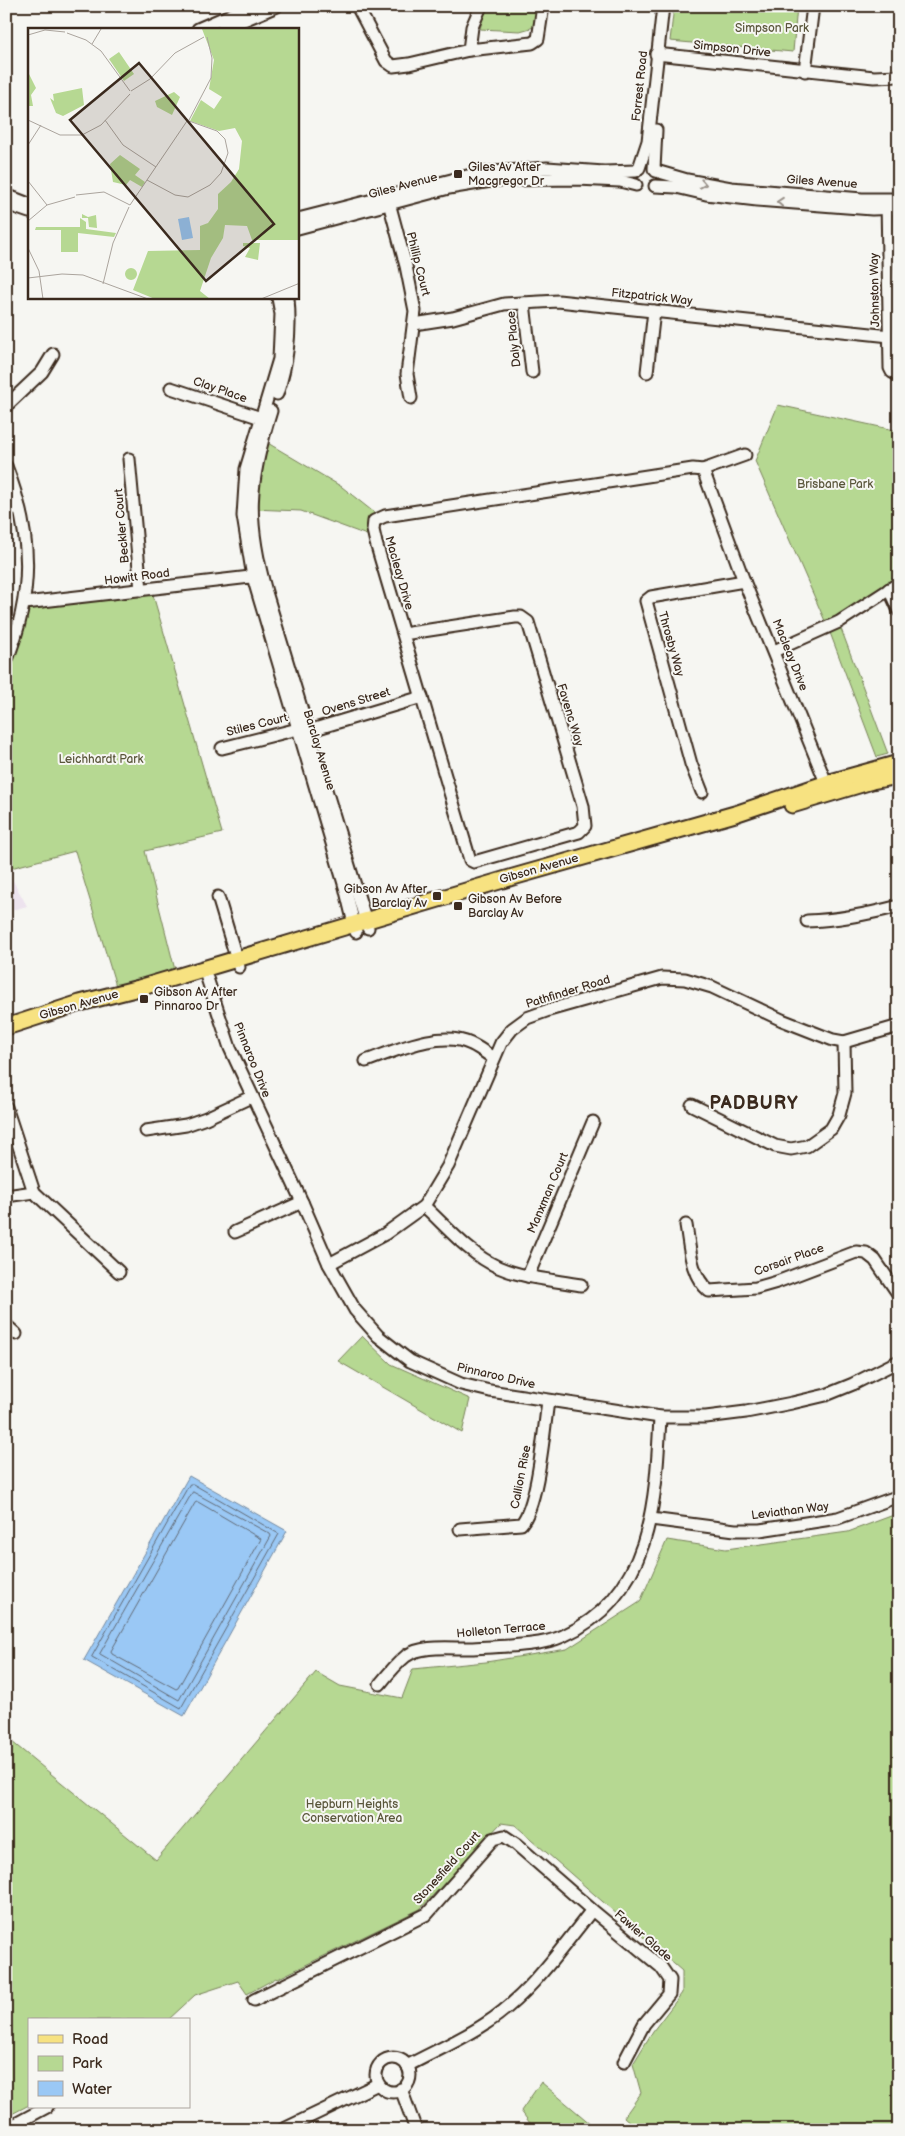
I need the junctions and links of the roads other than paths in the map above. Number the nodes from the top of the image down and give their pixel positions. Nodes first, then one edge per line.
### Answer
1 (251, 6) edge
2 (277, 6) edge
3 (357, 6) edge
4 (481, 6) edge
5 (543, 6) edge
6 (663, 6) edge
7 (669, 6) edge
8 (813, 6) edge
9 (235, 22) edge
10 (203, 28) edge
11 (469, 50) junction
12 (660, 54) junction
13 (805, 71) junction
14 (899, 76) edge
15 (638, 169) junction
16 (655, 170) junction
17 (636, 186) junction
18 (655, 186) junction
19 (6, 195) edge
20 (899, 199) edge
21 (388, 200) junction
22 (6, 204) edge
23 (28, 204) edge
24 (887, 205) junction
25 (899, 208) edge
26 (28, 212) edge
27 (299, 219) edge
28 (299, 228) edge
29 (278, 299) edge
30 (288, 299) edge
31 (524, 303) junction
32 (654, 312) junction
33 (414, 324) junction
34 (890, 336) junction
35 (53, 354) dead end
36 (532, 372) dead end
37 (647, 372) dead end
38 (899, 375) edge
39 (171, 388) dead end
40 (411, 398) dead end
41 (6, 406) edge
42 (264, 420) junction
43 (746, 455) dead end
44 (130, 459) dead end
45 (6, 466) edge
46 (703, 470) junction
47 (19, 507) junction
48 (6, 510) edge
49 (257, 576) junction
50 (744, 581) junction
51 (894, 586) edge
52 (141, 590) junction
53 (25, 604) junction
54 (899, 611) edge
55 (403, 634) junction
56 (774, 651) junction
57 (6, 662) edge
58 (422, 697) junction
59 (303, 730) junction
60 (222, 748) dead end
61 (899, 764) edge
62 (899, 776) edge
63 (829, 789) junction
64 (702, 792) dead end
65 (474, 862) joint
66 (218, 897) dead end
67 (899, 906) edge
68 (807, 921) dead end
69 (361, 926) junction
70 (238, 962) junction
71 (205, 972) junction
72 (899, 1026) edge
73 (6, 1027) edge
74 (6, 1034) edge
75 (844, 1042) junction
76 (493, 1058) junction
77 (366, 1061) dead end
78 (251, 1096) junction
79 (692, 1105) dead end
80 (6, 1106) edge
81 (593, 1122) dead end
82 (146, 1132) dead end
83 (34, 1192) junction
84 (6, 1196) edge
85 (302, 1202) junction
86 (424, 1206) junction
87 (686, 1225) dead end
88 (235, 1232) dead end
89 (328, 1264) junction
90 (119, 1272) dead end
91 (528, 1276) junction
92 (580, 1285) dead end
93 (899, 1295) edge
94 (6, 1325) edge
95 (16, 1334) dead end
96 (899, 1361) edge
97 (548, 1401) junction
98 (660, 1417) junction
99 (899, 1496) edge
100 (651, 1519) junction
101 (460, 1529) dead end
102 (380, 1684) dead end
103 (592, 1910) junction
104 (254, 2000) dead end
105 (624, 2062) dead end
106 (407, 2066) junction
107 (378, 2084) junction
108 (401, 2090) junction
109 (45, 2108) edge
110 (6, 2129) edge
111 (282, 2130) edge
112 (416, 2130) edge

1 - 9 street
2 - 9 street
3 - 11 street
4 - 11 street
5 - 11 street
6 - 12 street, Forrest Road
7 - 12 street, Forrest Road
8 - 13 street
9 - 10 street
12 - 13 street, Simpson Drive
12 - 15 street, Forrest Road
12 - 16 street, Forrest Road
13 - 14 street, Simpson Drive
15 - 16 street
15 - 17 street
15 - 21 street, Giles Avenue
16 - 18 street
16 -> 24 street, Giles Avenue
17 - 18 street
17 - 21 street, Giles Avenue
24 -> 18 street, Giles Avenue
19 - 23 street
20 - 24 street, Giles Avenue
21 - 27 street, Giles Avenue
21 - 28 street, Giles Avenue
21 - 33 street, Phillip Court
22 - 26 street
24 - 25 street, Giles Avenue
24 - 34 street, Johnston Way
29 - 42 street, Barclay Avenue
30 - 42 street, Barclay Avenue
31 - 32 street, Fitzpatrick Way
31 - 33 street, Fitzpatrick Way
31 - 36 street, Daly Place
32 - 34 street, Fitzpatrick Way
32 - 37 street
33 - 40 street, Phillip Court
34 - 38 street, Johnston Way
35 - 41 street
39 - 42 street, Clay Place
42 - 49 street, Barclay Avenue
43 - 46 street, Macleay Drive
44 - 52 street, Beckler Court
45 - 47 street
46 - 50 street, Macleay Drive
46 - 55 street, Macleay Drive
47 - 48 street
47 - 53 street
49 - 52 street, Howitt Road
49 - 59 street, Barclay Avenue
50 - 56 street, Macleay Drive
50 - 64 street, Throsby Way
51 - 54 street
51 - 56 street
52 - 53 street, Howitt Road
53 - 57 street
55 - 58 street, Macleay Drive
55 - 65 street, Favenc Way
56 - 63 street, Macleay Drive
58 - 59 street, Ovens Street
58 - 65 street, Macleay Drive
59 - 60 street, Stiles Court
59 - 69 street, Barclay Avenue
61 - 63 main road, Gibson Avenue
62 - 63 main road, Gibson Avenue
63 - 69 main road, Gibson Avenue
66 - 70 street
67 - 68 street
69 - 70 main road, Gibson Avenue
70 - 71 main road, Gibson Avenue
71 - 73 main road, Gibson Avenue
71 - 74 main road, Gibson Avenue
71 - 78 street, Pinnaroo Drive
72 - 75 street
75 - 76 street, Pathfinder Road
75 - 79 street
76 - 77 street
76 - 86 street, Pathfinder Road
78 - 82 street
78 - 85 street, Pinnaroo Drive
80 - 83 street
81 - 91 street, Manxman Court
83 - 84 street
83 - 90 street
85 - 88 street
85 - 89 street, Pinnaroo Drive
86 - 89 street, Pathfinder Road
86 - 91 street
87 - 93 street, Corsair Place
89 - 97 street, Pinnaroo Drive
91 - 92 street
94 - 95 street
96 - 98 street, Pinnaroo Drive
97 - 98 street, Pinnaroo Drive
97 - 101 street, Callion Rise
98 - 100 street, Holleton Terrace
99 - 100 street, Leviathan Way
100 - 102 street, Holleton Terrace
103 - 104 street, Stonesfield Court
103 - 105 street, Fawler Glade
103 - 106 street
106 - 107 street
106 - 108 street
107 - 108 street
107 - 111 street
108 - 112 street
109 - 110 street

